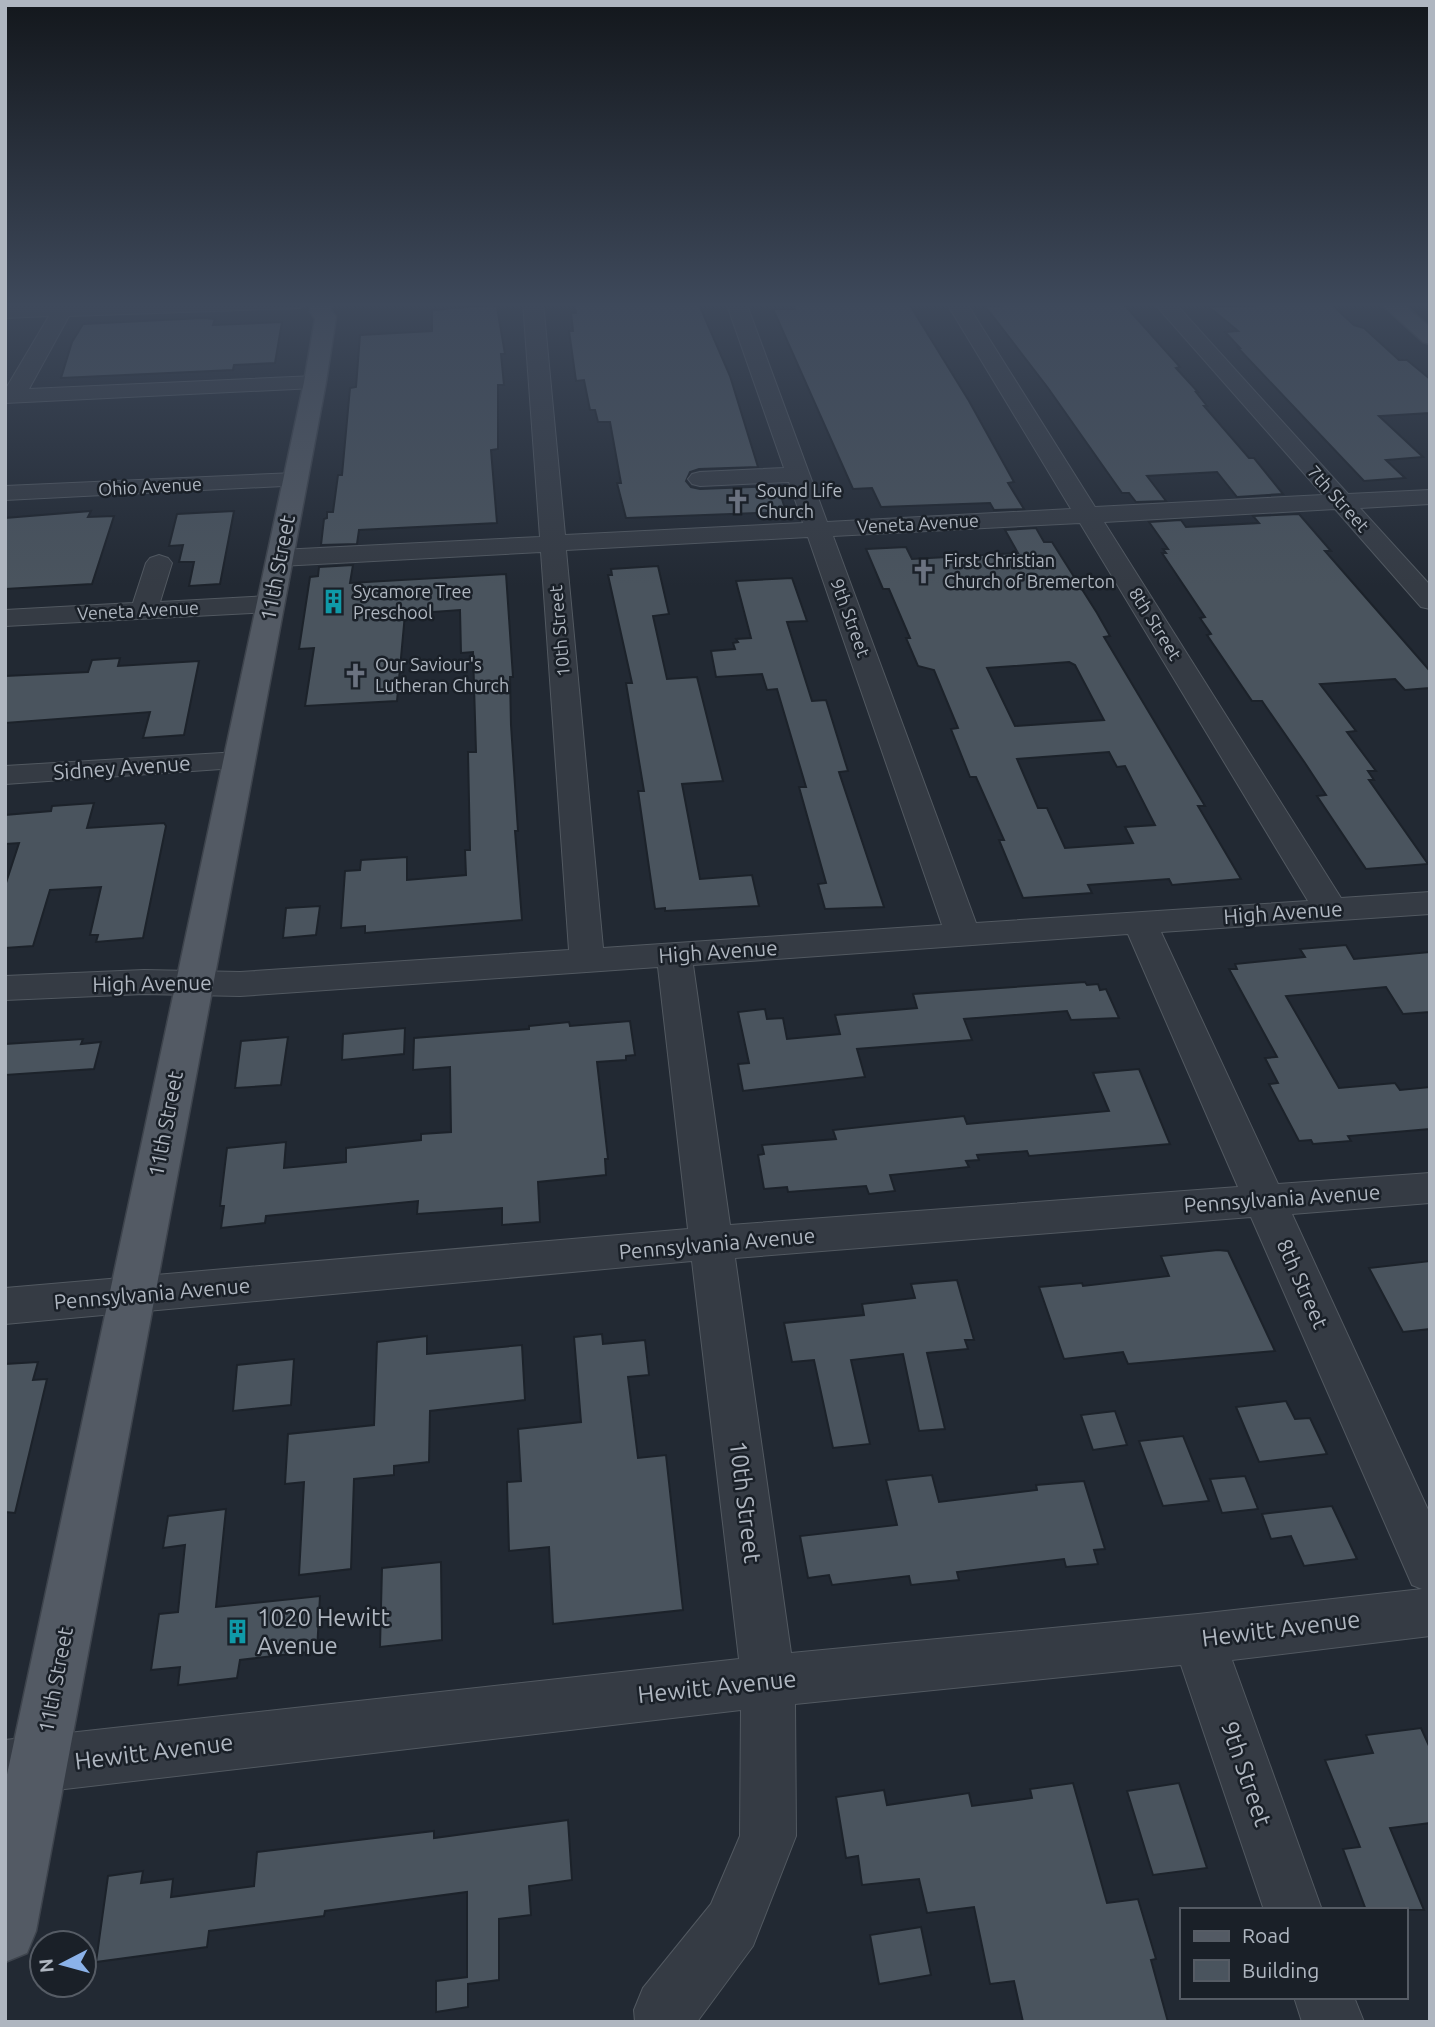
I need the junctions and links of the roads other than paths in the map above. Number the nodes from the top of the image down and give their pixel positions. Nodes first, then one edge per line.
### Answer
1 (312, 397) edge
2 (541, 397) edge
3 (770, 397) edge
4 (1015, 397) edge
5 (1247, 397) edge
6 (760, 452) dead end
7 (794, 462) junction
8 (700, 479) dead end
9 (295, 480) junction
10 (5, 493) edge
11 (1430, 497) edge
12 (1341, 502) junction
13 (1088, 515) junction
14 (818, 530) junction
15 (553, 544) junction
16 (280, 558) junction
17 (159, 563) dead end
18 (1430, 601) edge
19 (270, 604) junction
20 (144, 611) junction
21 (5, 618) edge
22 (239, 761) junction
23 (5, 775) edge
24 (1430, 903) edge
25 (1331, 910) junction
26 (1140, 923) junction
27 (963, 935) junction
28 (674, 955) junction
29 (587, 961) junction
30 (194, 982) junction
31 (5, 989) edge
32 (1430, 1188) edge
33 (1265, 1201) junction
34 (712, 1243) junction
35 (133, 1296) junction
36 (5, 1306) edge
37 (1430, 1569) edge
38 (1430, 1612) edge
39 (1198, 1639) junction
40 (768, 1681) junction
41 (22, 1767) edge
42 (1292, 1908) edge
43 (5, 1931) edge
44 (1325, 1999) edge
45 (666, 2022) edge
46 (1333, 2022) edge

1 - 9 main road, 11th Street
2 - 15 street, 10th Street
3 - 7 street, 9th Street
4 - 13 street, 8th Street
5 - 12 street, 7th Street
6 - 7 street
7 - 8 street
7 - 14 street, 9th Street
9 - 10 street, Ohio Avenue
9 - 16 main road, 11th Street
11 - 12 street, Veneta Avenue
12 - 13 street, Veneta Avenue
12 - 18 street, 7th Street
13 - 14 street, Veneta Avenue
13 - 25 street, 8th Street
14 - 15 street, Veneta Avenue
14 - 27 street, 9th Street
15 - 16 street, Veneta Avenue
15 - 29 street, 10th Street
16 - 19 main road, 11th Street
17 - 20 street
19 - 20 street, Veneta Avenue
19 - 22 main road, 11th Street
20 - 21 street, Veneta Avenue
22 - 23 street, Sidney Avenue
22 - 30 main road, 11th Street
24 - 25 street, High Avenue
25 - 26 street, High Avenue
26 - 27 street, High Avenue
26 - 33 street, 8th Street
27 - 28 street, High Avenue
28 - 29 street, High Avenue
28 - 34 street, 10th Street
29 - 30 street, High Avenue
30 - 31 street, High Avenue
30 - 35 main road, 11th Street
32 - 33 street, Pennsylvania Avenue
33 - 34 street, Pennsylvania Avenue
33 - 37 street, 8th Street
34 - 35 street, Pennsylvania Avenue
34 - 40 street, 10th Street
35 - 36 street, Pennsylvania Avenue
35 - 41 main road, 11th Street
38 - 39 street, Hewitt Avenue
39 - 40 street, Hewitt Avenue
39 - 42 street, 9th Street
40 - 41 street, Hewitt Avenue
40 - 45 street, 10th Street
41 - 43 main road, 11th Street
44 - 46 street

